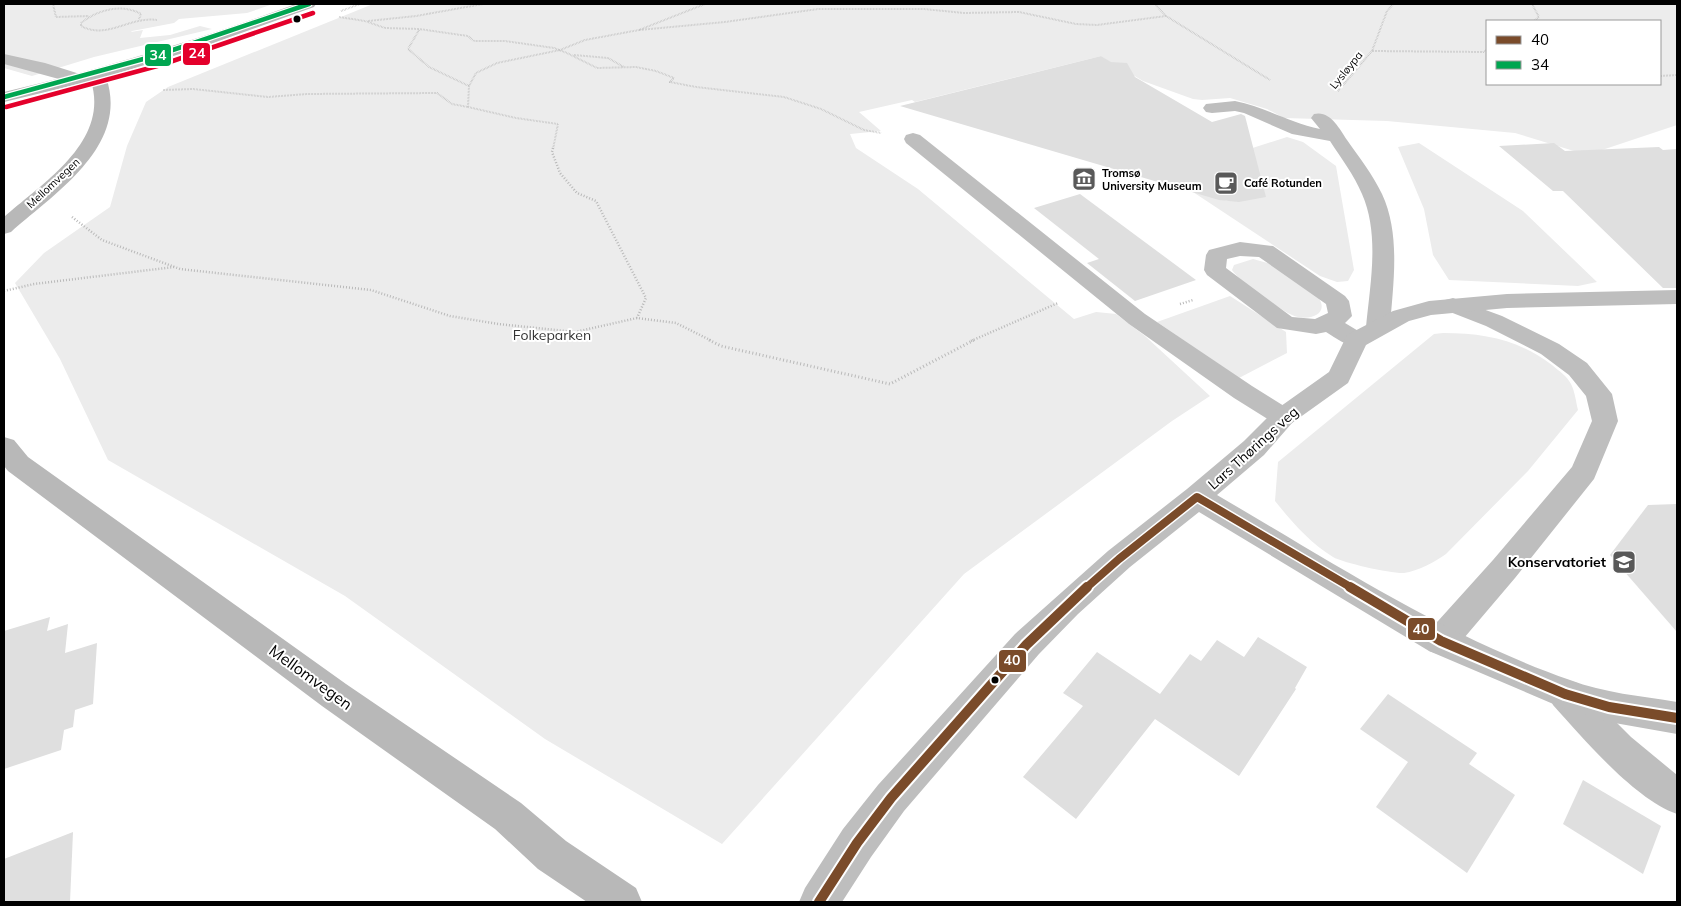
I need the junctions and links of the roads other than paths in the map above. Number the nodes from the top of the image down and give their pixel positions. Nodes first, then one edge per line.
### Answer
1 (310, 4) edge
2 (4, 59) edge
3 (97, 74) junction
4 (77, 79) junction
5 (4, 97) edge
6 (1212, 108) dead end
7 (1320, 118) road end
8 (1336, 137) junction
9 (913, 139) road end
10 (4, 228) edge
11 (1677, 298) edge
12 (1453, 305) junction
13 (1328, 323) junction
14 (1378, 327) junction
15 (1356, 340) junction
16 (1283, 417) junction
17 (4, 448) edge
18 (1197, 498) junction
19 (1441, 641) junction
20 (1565, 694) junction
21 (1677, 718) edge
22 (1677, 796) edge
23 (622, 902) edge
24 (819, 902) edge

1 - 3 street
2 - 4 street
3 - 4 street
3 - 10 street, Mellomvegen
4 - 5 street
6 - 8 street
7 - 8 street
8 - 14 street
9 - 16 street
11 - 12 street
12 - 14 street
12 - 19 street
13 - 13 street
13 - 15 street
14 - 15 street
15 - 16 street, Lars Thørings veg
16 - 18 street, Lars Thørings veg
17 - 23 street, Mellomvegen
18 - 19 street
18 - 24 street, Lars Thørings veg
19 - 20 street
20 - 21 street
20 - 22 street

